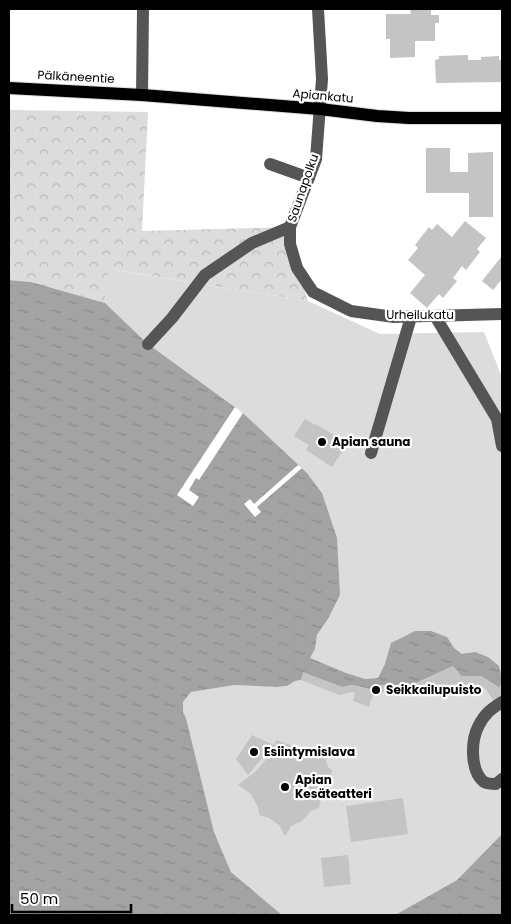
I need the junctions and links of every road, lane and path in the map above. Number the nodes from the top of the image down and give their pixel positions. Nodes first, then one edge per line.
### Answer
1 (143, 9) edge
2 (318, 9) edge
3 (9, 88) edge
4 (142, 94) junction
5 (320, 109) junction
6 (502, 118) edge
7 (270, 164) dead end
8 (309, 178) junction
9 (290, 227) junction
10 (313, 292) joint
11 (502, 314) edge
12 (435, 316) junction
13 (411, 317) junction
14 (148, 344) dead end
15 (502, 446) edge
16 (371, 453) dead end
17 (502, 702) edge
18 (502, 780) edge

1 - 4 street
2 - 5 street, Saunapolku
3 - 4 main road, Pälkäneentie
4 - 5 main road, Apiankatu
5 - 6 main road, Apiankatu
5 - 8 street, Saunapolku
7 - 8 street
8 - 9 street, Saunapolku
9 - 10 street, Saunapolku
9 - 14 street
10 - 13 street, Urheilukatu
11 - 12 street, Urheilukatu
12 - 13 street, Urheilukatu
12 - 15 street
13 - 16 street
17 - 18 street

